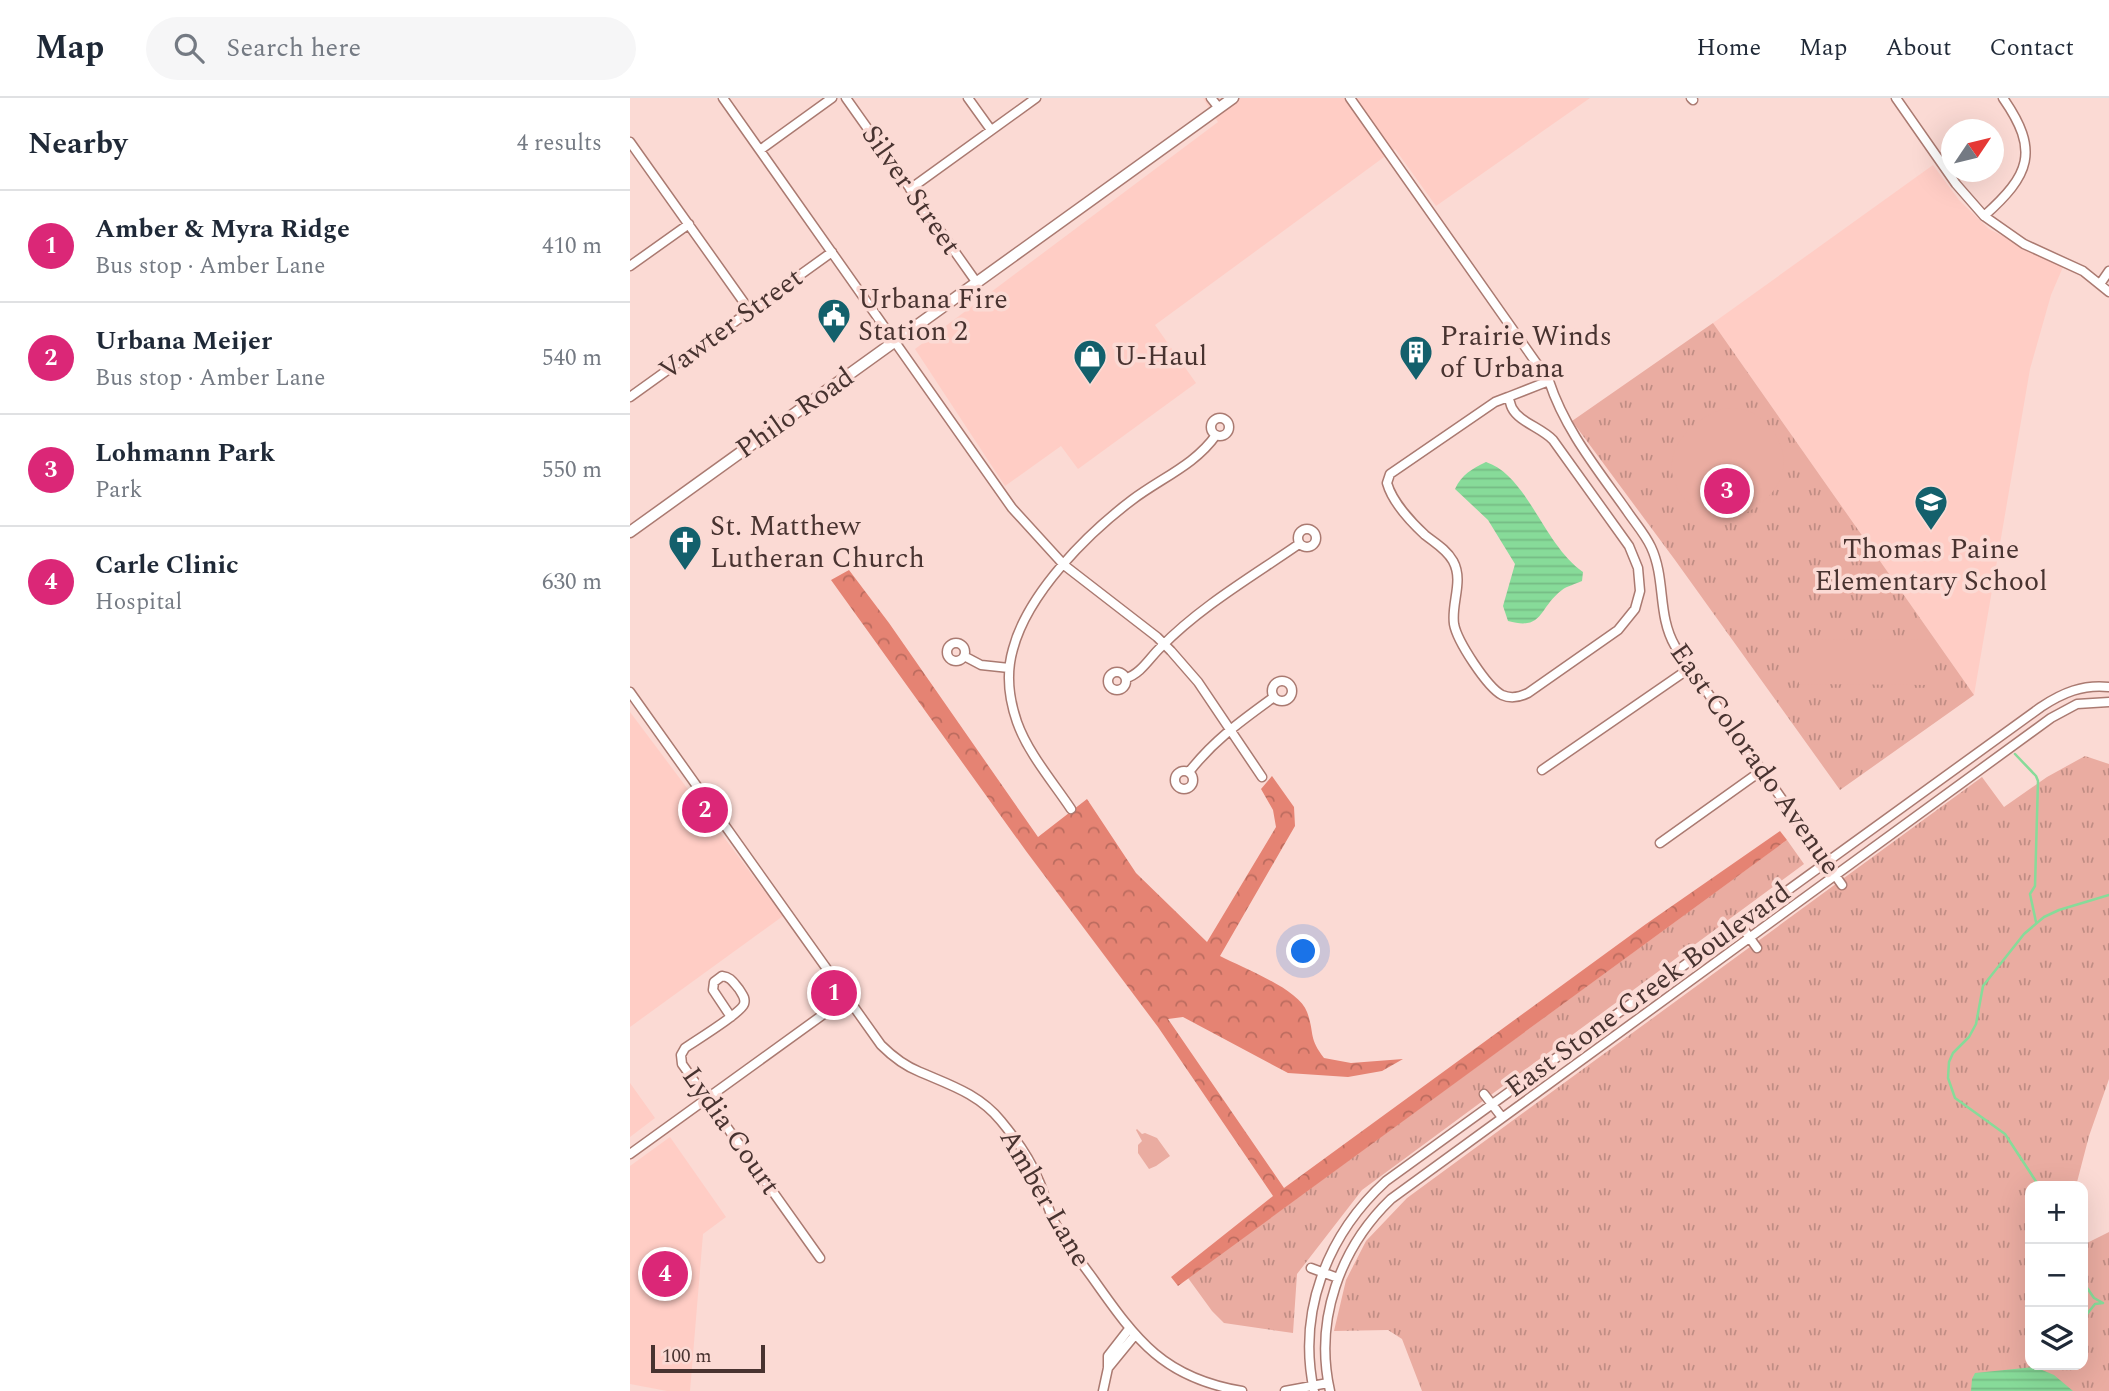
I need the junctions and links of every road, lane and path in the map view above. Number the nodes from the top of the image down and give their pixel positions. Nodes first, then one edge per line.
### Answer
1 (723, 98) edge
2 (832, 98) edge
3 (846, 98) edge
4 (968, 98) edge
5 (1036, 98) edge
6 (1211, 98) edge
7 (1233, 98) edge
8 (1350, 98) edge
9 (1896, 98) edge
10 (2003, 98) edge
11 (1219, 108) junction
12 (991, 130) junction
13 (631, 144) edge
14 (760, 150) junction
15 (910, 188) junction
16 (1984, 216) junction
17 (689, 224) junction
18 (832, 251) junction
19 (630, 266) edge
20 (2109, 271) edge
21 (977, 283) junction
22 (2100, 284) junction
23 (2109, 292) edge
24 (750, 311) junction
25 (896, 342) junction
26 (1549, 381) junction
27 (630, 397) edge
28 (1508, 397) junction
29 (1216, 435) dead end
30 (630, 532) edge
31 (1299, 544) dead end
32 (1064, 565) junction
33 (1164, 644) junction
34 (964, 656) dead end
35 (1009, 668) junction
36 (1690, 668) junction
37 (1126, 678) dead end
38 (2109, 687) edge
39 (630, 692) edge
40 (1274, 697) dead end
41 (2109, 702) edge
42 (2012, 728) junction
43 (1230, 729) junction
44 (2021, 740) junction
45 (1542, 770) dead end
46 (1762, 771) junction
47 (1189, 772) dead end
48 (1262, 776) dead end
49 (1071, 809) dead end
50 (1660, 842) dead end
51 (1825, 862) junction
52 (1835, 875) junction
53 (1842, 885) dead end
54 (1740, 924) junction
55 (1750, 938) junction
56 (1757, 948) dead end
57 (846, 999) junction
58 (730, 1017) junction
59 (1484, 1094) dead end
60 (707, 1098) junction
61 (1492, 1104) junction
62 (1501, 1116) junction
63 (630, 1154) edge
64 (820, 1258) dead end
65 (1311, 1268) dead end
66 (1322, 1272) junction
67 (1338, 1278) junction
68 (1132, 1332) junction
69 (1329, 1387) edge
70 (1218, 1389) edge
71 (1313, 1389) edge
72 (1103, 1391) edge
73 (1242, 1391) edge
74 (1285, 1391) edge

1 - 14 street
2 - 14 street
3 - 15 street, Silver Street
4 - 12 street
5 - 12 street
6 - 11 street
7 - 11 main road, Philo Road
8 - 26 street, East Colorado Avenue
9 - 16 street
10 - 16 street
11 - 21 main road, Philo Road
12 - 15 street
13 - 17 street
14 - 18 street
15 - 21 street, Silver Street
16 - 22 street
17 - 19 street
17 - 24 street
18 - 24 street, Vawter Street
18 - 25 street
20 - 22 street
21 - 25 main road, Philo Road
22 - 23 street
24 - 27 street, Vawter Street
25 - 30 main road, Philo Road
25 - 32 street
26 - 28 street
26 - 36 street, East Colorado Avenue
28 - 28 street
29 - 32 street
31 - 33 street
32 - 33 street
32 - 35 street
33 - 37 street
33 - 43 street
34 - 35 street
35 - 49 street
36 - 45 street
36 - 46 street, East Colorado Avenue
38 - 42 street, East Stone Creek Boulevard
39 - 57 street, Amber Lane
40 - 43 street
41 - 44 street, East Stone Creek Boulevard
42 - 44 street
42 - 51 street, East Stone Creek Boulevard
43 - 47 street
43 - 48 street
44 - 52 street, East Stone Creek Boulevard
46 - 50 street
46 - 51 street, East Colorado Avenue
51 - 52 street, East Colorado Avenue
51 - 54 street, East Stone Creek Boulevard
52 - 53 street, East Colorado Avenue
52 - 55 street, East Stone Creek Boulevard
54 - 55 street
54 - 61 street, East Stone Creek Boulevard
55 - 56 street
55 - 62 street, East Stone Creek Boulevard
57 - 60 street
57 - 68 street, Amber Lane
58 - 58 street
58 - 60 street, Lydia Court
59 - 61 street
60 - 63 street
60 - 64 street, Lydia Court
61 - 62 street
61 - 66 street, East Stone Creek Boulevard
62 - 67 street, East Stone Creek Boulevard
65 - 66 street
66 - 67 street
66 - 71 street, East Stone Creek Boulevard
67 - 69 street, East Stone Creek Boulevard
68 - 70 street, Amber Lane
68 - 72 street
69 - 71 street
70 - 73 street, Amber Lane
71 - 74 street

